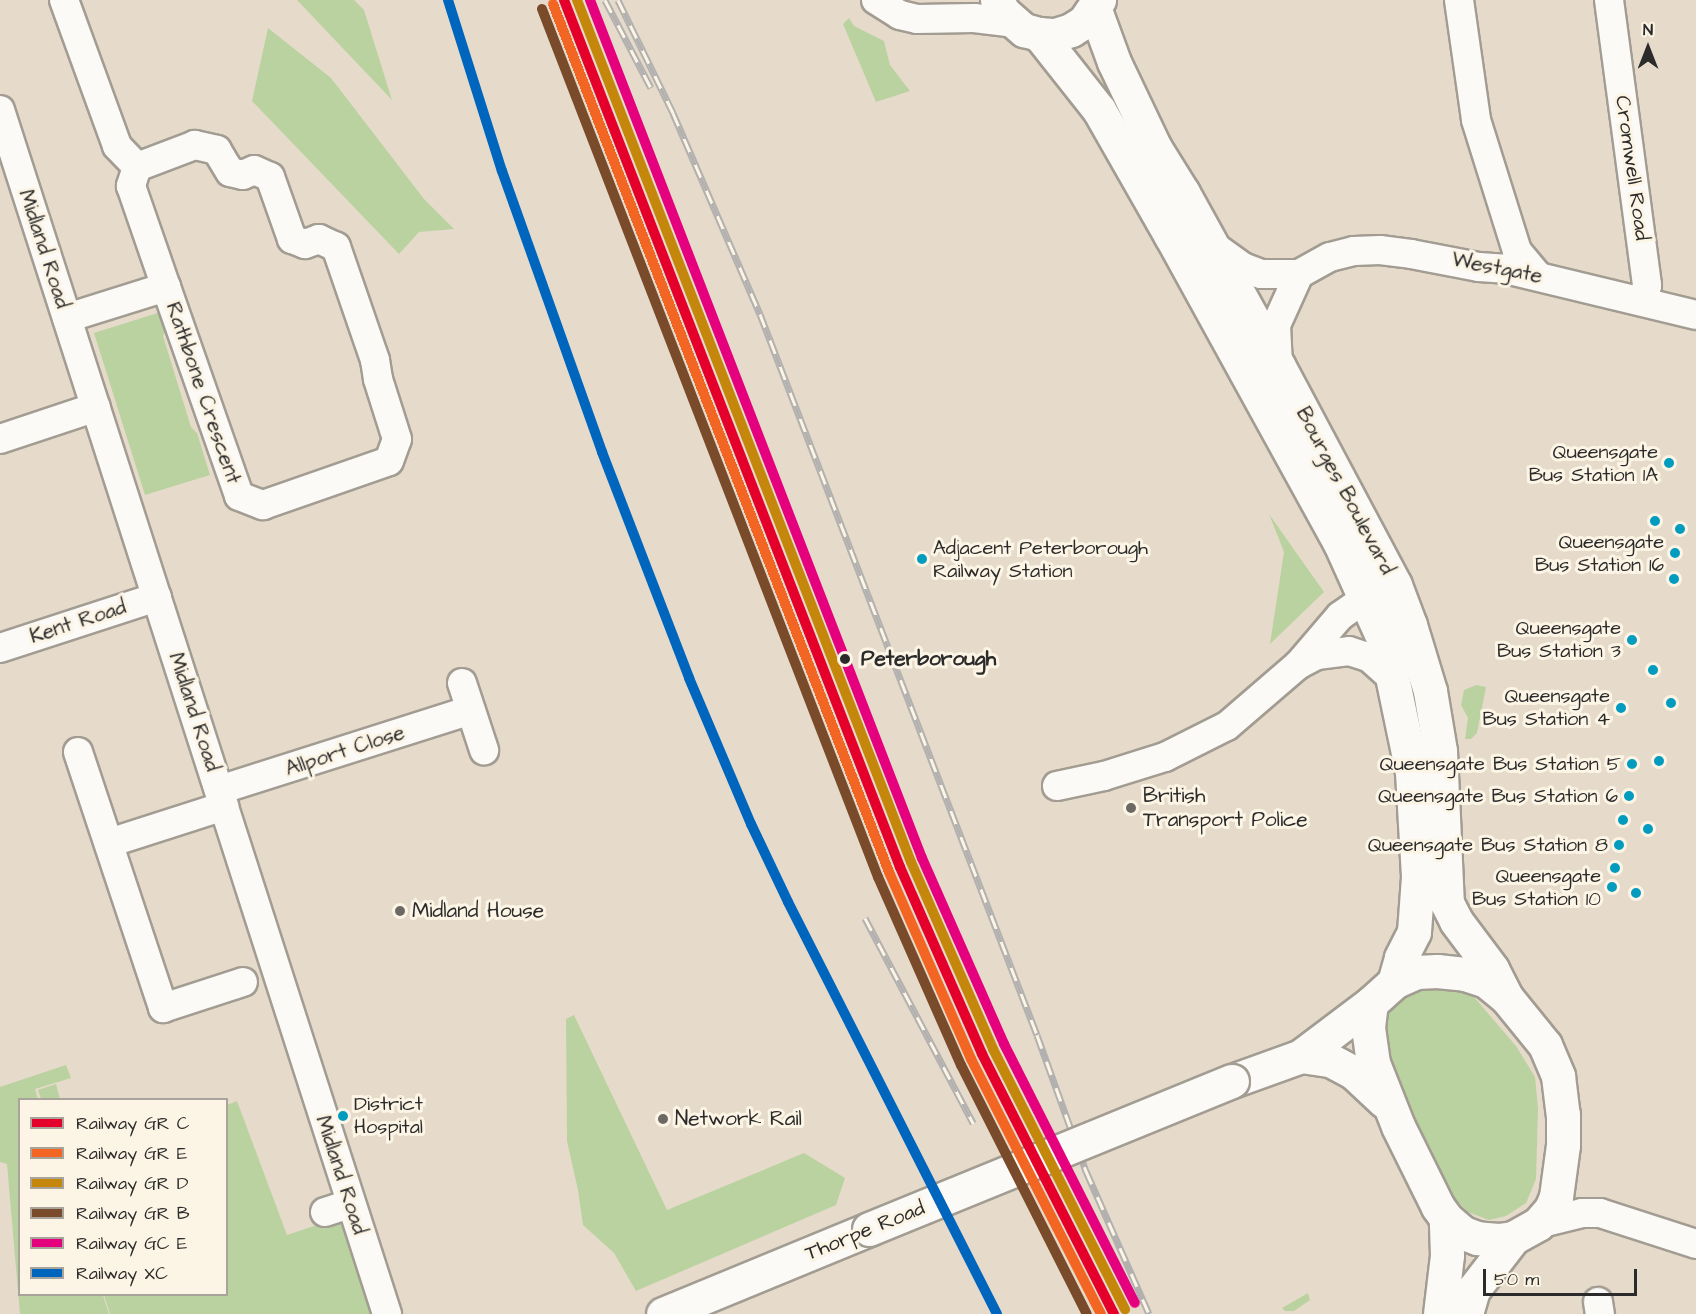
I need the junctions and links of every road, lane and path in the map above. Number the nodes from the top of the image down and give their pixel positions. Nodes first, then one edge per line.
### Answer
1 (64, 0) edge
2 (876, 0) edge
3 (965, 0) edge
4 (1459, 0) edge
5 (1609, 0) edge
6 (1097, 5) edge
7 (928, 19) junction
8 (1017, 19) edge
9 (0, 110) edge
10 (137, 167) junction
11 (1503, 209) junction
12 (1209, 243) junction
13 (1479, 267) junction
14 (1299, 274) junction
15 (1537, 275) junction
16 (166, 287) junction
17 (1644, 301) junction
18 (1696, 315) edge
19 (67, 318) junction
20 (1278, 365) junction
21 (96, 407) junction
22 (0, 440) edge
23 (157, 597) junction
24 (1364, 599) junction
25 (1410, 625) junction
26 (0, 648) edge
27 (1298, 665) junction
28 (1392, 678) junction
29 (462, 683) dead end
30 (471, 710) junction
31 (484, 750) dead end
32 (78, 752) dead end
33 (1057, 786) dead end
34 (221, 798) junction
35 (109, 843) junction
36 (243, 982) dead end
37 (1383, 993) junction
38 (1506, 997) junction
39 (1301, 1056) junction
40 (1388, 1104) junction
41 (1446, 1218) junction
42 (1526, 1231) junction
43 (1696, 1244) edge
44 (387, 1314) edge
45 (663, 1314) edge
46 (1440, 1314) edge
47 (1467, 1314) edge

1 - 10 street
2 - 7 street
3 - 7 street
4 - 11 street
5 - 17 street, Cromwell Road
6 - 8 main road
6 - 12 main road, Bourges Boulevard
7 - 8 street
8 - 24 main road, Bourges Boulevard
9 - 19 street, Midland Road
10 - 16 street, Rathbone Crescent
10 - 16 street, Rathbone Crescent
11 - 13 street
11 - 15 street
12 - 14 street, Westgate
12 - 20 main road, Bourges Boulevard
13 - 14 street, Westgate
13 - 15 street, Westgate
14 - 20 street
15 - 17 street, Westgate
16 - 19 street, Rathbone Crescent
17 - 18 street, Westgate
19 - 21 street, Midland Road
20 - 25 main road, Bourges Boulevard
21 - 22 street
21 - 23 street, Midland Road
23 - 26 street, Kent Road
23 - 34 street, Midland Road
24 - 25 street
24 - 27 street
24 - 28 main road, Bourges Boulevard
25 - 38 main road, Bourges Boulevard
27 - 28 street
27 - 33 street
28 - 37 main road, Bourges Boulevard
29 - 30 street
30 - 31 street
30 - 34 street, Allport Close
32 - 35 street
34 - 35 street, Allport Close
34 - 44 street, Midland Road
35 - 36 street
37 - 38 main road, Thorpe Road
37 - 39 main road, Thorpe Road
37 - 40 main road, Bourges Boulevard
38 - 42 main road
39 - 40 main road, Thorpe Road
39 - 45 main road, Thorpe Road, bridge
40 - 41 main road
41 - 42 main road
41 - 46 main road
42 - 43 street
42 - 47 main road

